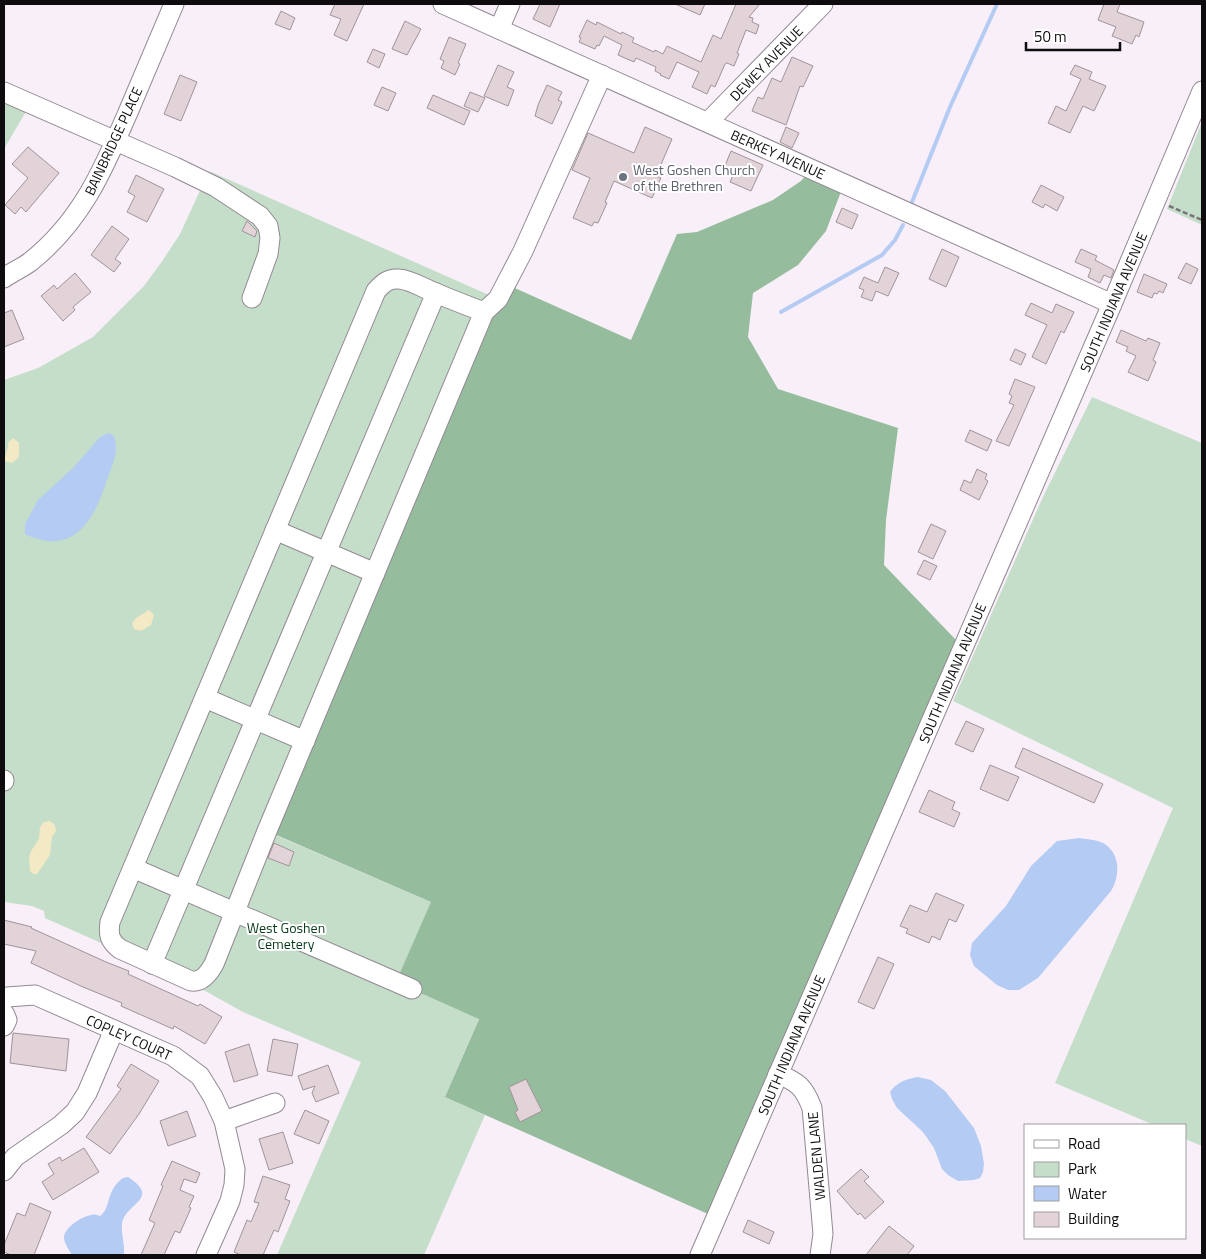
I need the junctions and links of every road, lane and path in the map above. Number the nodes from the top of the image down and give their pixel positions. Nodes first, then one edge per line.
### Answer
1 (174, 4) edge
2 (443, 4) edge
3 (510, 4) edge
4 (823, 4) edge
5 (500, 29) junction
6 (602, 75) junction
7 (1202, 91) edge
8 (4, 92) edge
9 (708, 122) junction
10 (115, 141) junction
11 (1166, 205) dead end
12 (1202, 220) edge
13 (4, 278) edge
14 (436, 293) junction
15 (252, 298) dead end
16 (1112, 304) junction
17 (484, 312) junction
18 (275, 530) junction
19 (326, 552) junction
20 (375, 573) junction
21 (205, 698) junction
22 (256, 720) junction
23 (305, 741) junction
24 (133, 868) junction
25 (184, 890) junction
26 (235, 913) junction
27 (152, 964) junction
28 (412, 990) dead end
29 (5, 1000) edge
30 (4, 1026) edge
31 (114, 1030) junction
32 (778, 1074) junction
33 (275, 1103) dead end
34 (224, 1121) junction
35 (4, 1171) edge
36 (206, 1255) edge
37 (700, 1255) edge
38 (820, 1255) edge

1 - 10 street, BAINBRIDGE PLACE
2 - 5 street, BERKEY AVENUE
3 - 5 street
4 - 9 street, DEWEY AVENUE
5 - 6 street, BERKEY AVENUE
6 - 9 street, BERKEY AVENUE
6 - 17 street
7 - 16 street, SOUTH INDIANA AVENUE
8 - 10 street
9 - 16 street, BERKEY AVENUE
10 - 13 street, BAINBRIDGE PLACE
10 - 15 street
11 - 12 path
14 - 17 street
14 - 18 street
14 - 19 street
16 - 32 street, SOUTH INDIANA AVENUE
17 - 20 street
18 - 19 street
18 - 21 street
19 - 20 street
19 - 22 street
20 - 23 street
21 - 22 street
21 - 24 street
22 - 23 street
22 - 25 street
23 - 26 street
24 - 25 street
24 - 27 street
25 - 26 street
25 - 27 street
26 - 27 street
26 - 28 street
29 - 30 street
29 - 31 street, COPLEY COURT
31 - 34 street, COPLEY COURT
31 - 35 street
32 - 37 street, SOUTH INDIANA AVENUE
32 - 38 street, WALDEN LANE
33 - 34 street
34 - 36 street, COPLEY COURT

